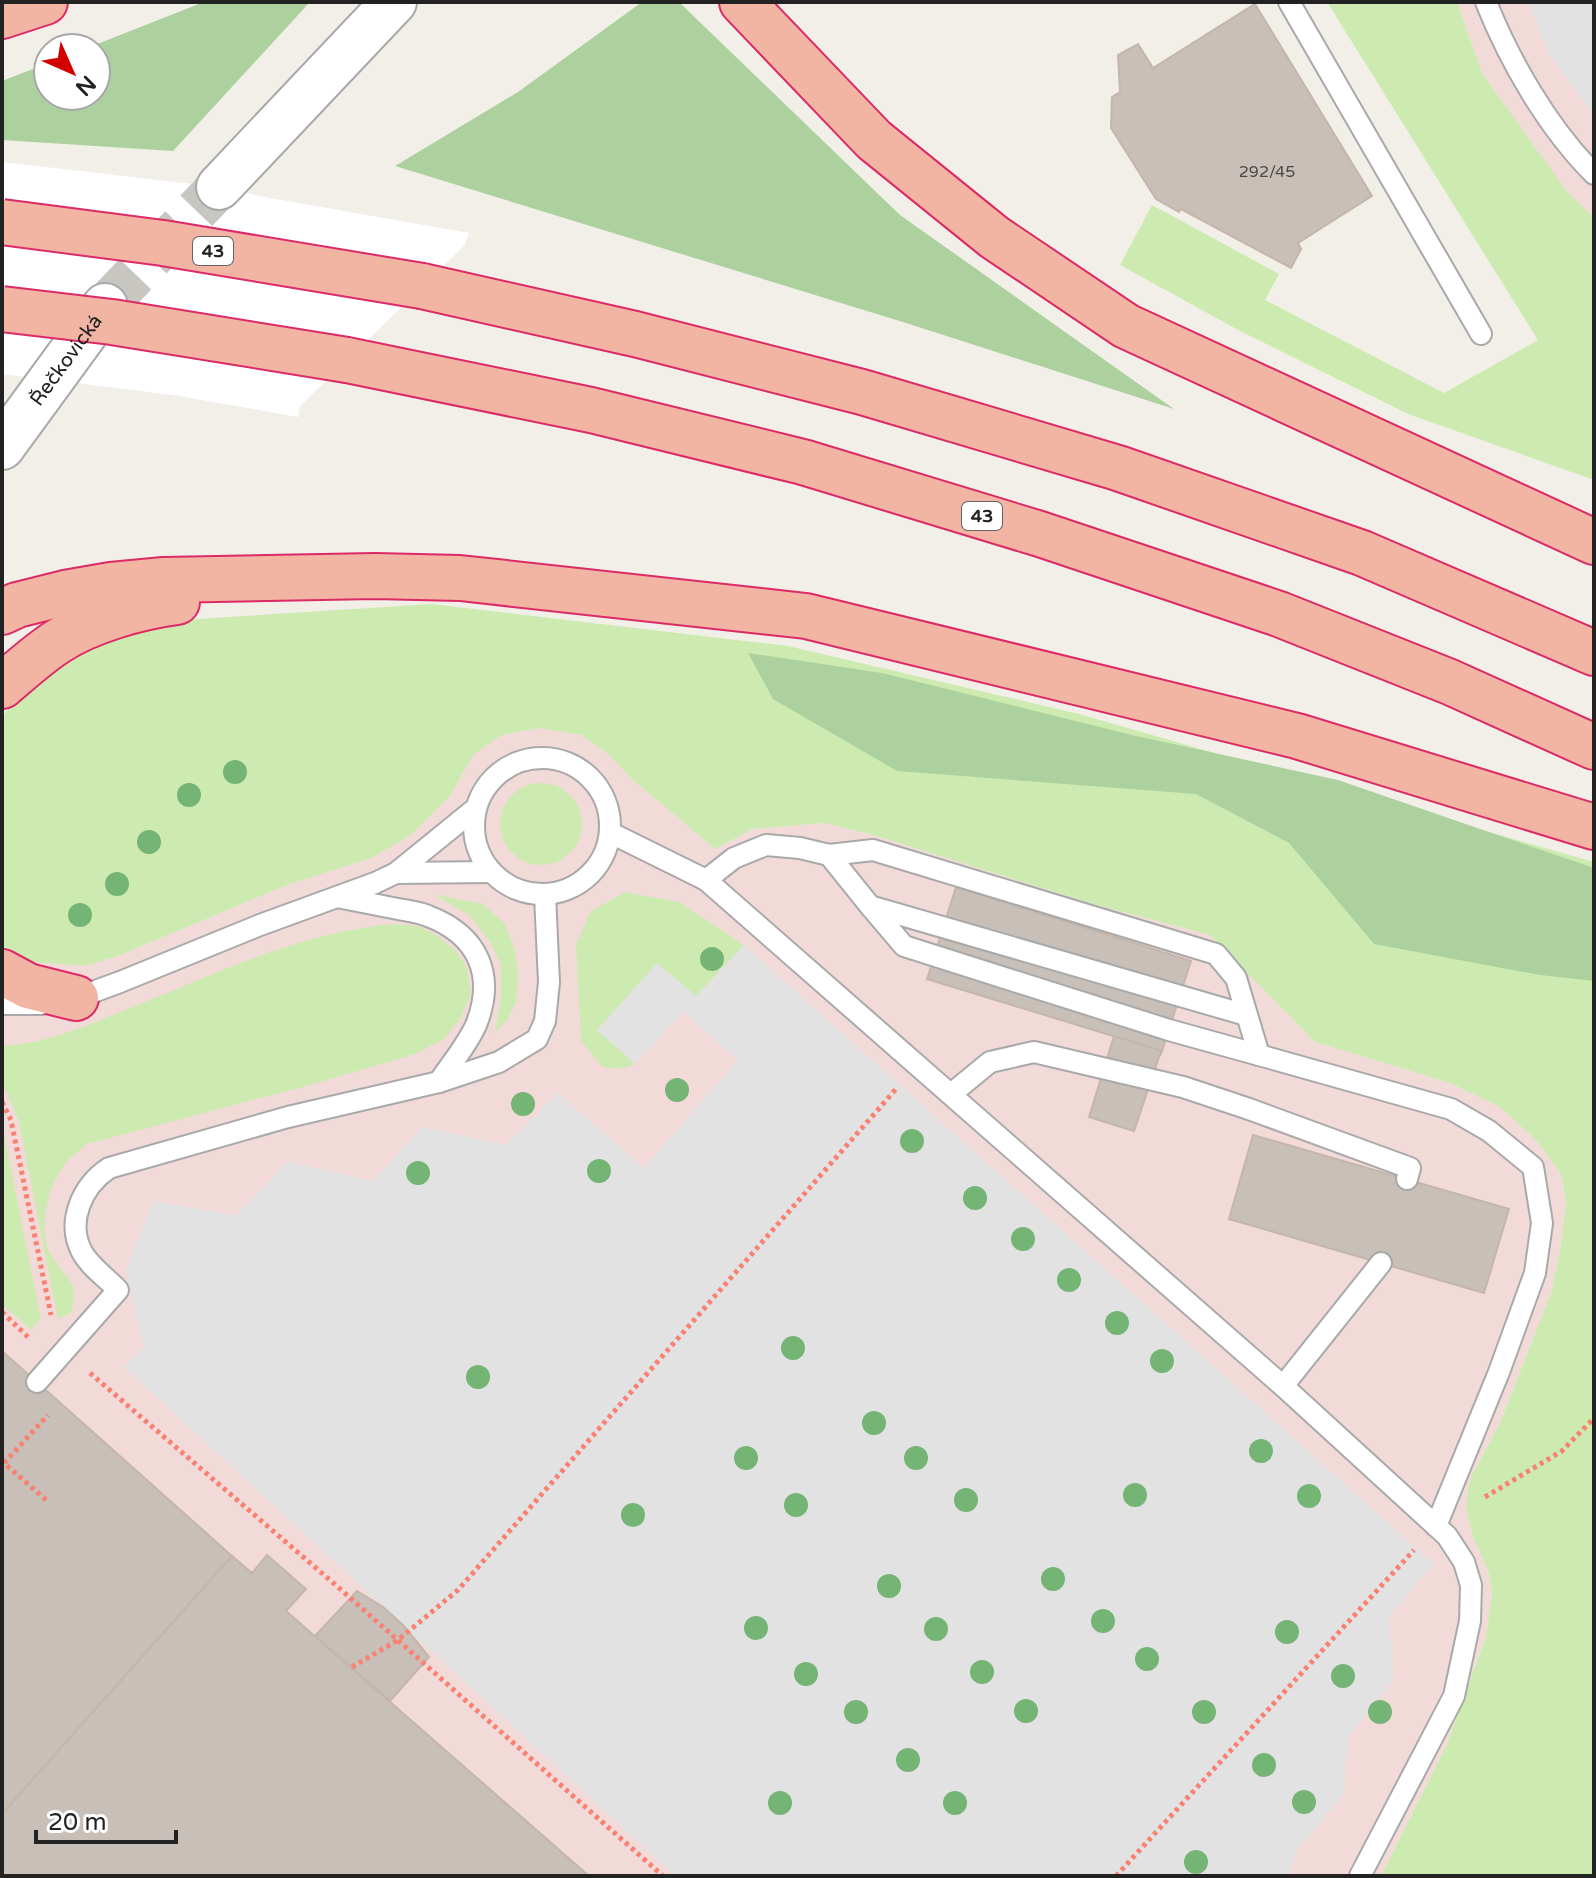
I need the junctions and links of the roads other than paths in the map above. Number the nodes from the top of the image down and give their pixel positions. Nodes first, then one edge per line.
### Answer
1 (45, 2) edge
2 (394, 2) edge
3 (742, 2) edge
4 (1289, 2) edge
5 (1486, 2) edge
6 (2, 16) edge
7 (1594, 174) edge
8 (219, 187) tunnel mouth
9 (2, 222) edge
10 (2, 309) edge
11 (1481, 334) dead end
12 (2, 398) edge
13 (2, 447) edge
14 (1594, 542) edge
15 (375, 576) junction
16 (2, 612) edge
17 (1594, 653) edge
18 (2, 686) edge
19 (1594, 747) edge
20 (476, 808) junction
21 (1594, 827) edge
22 (611, 833) junction
23 (829, 855) junction
24 (490, 872) junction
25 (396, 873) junction
26 (706, 880) junction
27 (545, 895) junction
28 (337, 897) junction
29 (870, 906) junction
30 (2, 972) edge
31 (76, 998) junction
32 (2, 1004) edge
33 (1246, 1015) junction
34 (1259, 1055) junction
35 (439, 1082) junction
36 (951, 1094) junction
37 (1407, 1179) dead end
38 (1381, 1263) dead end
39 (37, 1382) dead end
40 (1283, 1386) junction
41 (1436, 1526) junction
42 (1360, 1876) edge

1 - 6 highway
2 - 8 street
3 - 14 highway
4 - 11 lane
5 - 7 lane
9 - 17 highway, 43, bridge
10 - 19 highway, 43, bridge
12 - 13 street, Řečkovická
15 - 16 highway
15 - 18 highway
15 - 21 highway
20 - 22 lane
20 - 24 lane
20 - 25 lane
22 - 26 lane
22 - 27 lane
23 - 26 lane
23 - 29 lane
23 - 33 lane
24 - 25 lane
24 - 27 lane
25 - 28 lane
26 - 36 lane
27 - 35 lane
28 - 31 lane
28 - 35 lane
29 - 33 lane
29 - 34 lane
30 - 31 highway
31 - 32 lane
33 - 34 lane
34 - 41 lane
35 - 39 lane
36 - 37 lane
36 - 40 lane
38 - 40 lane
40 - 41 lane
41 - 42 lane

